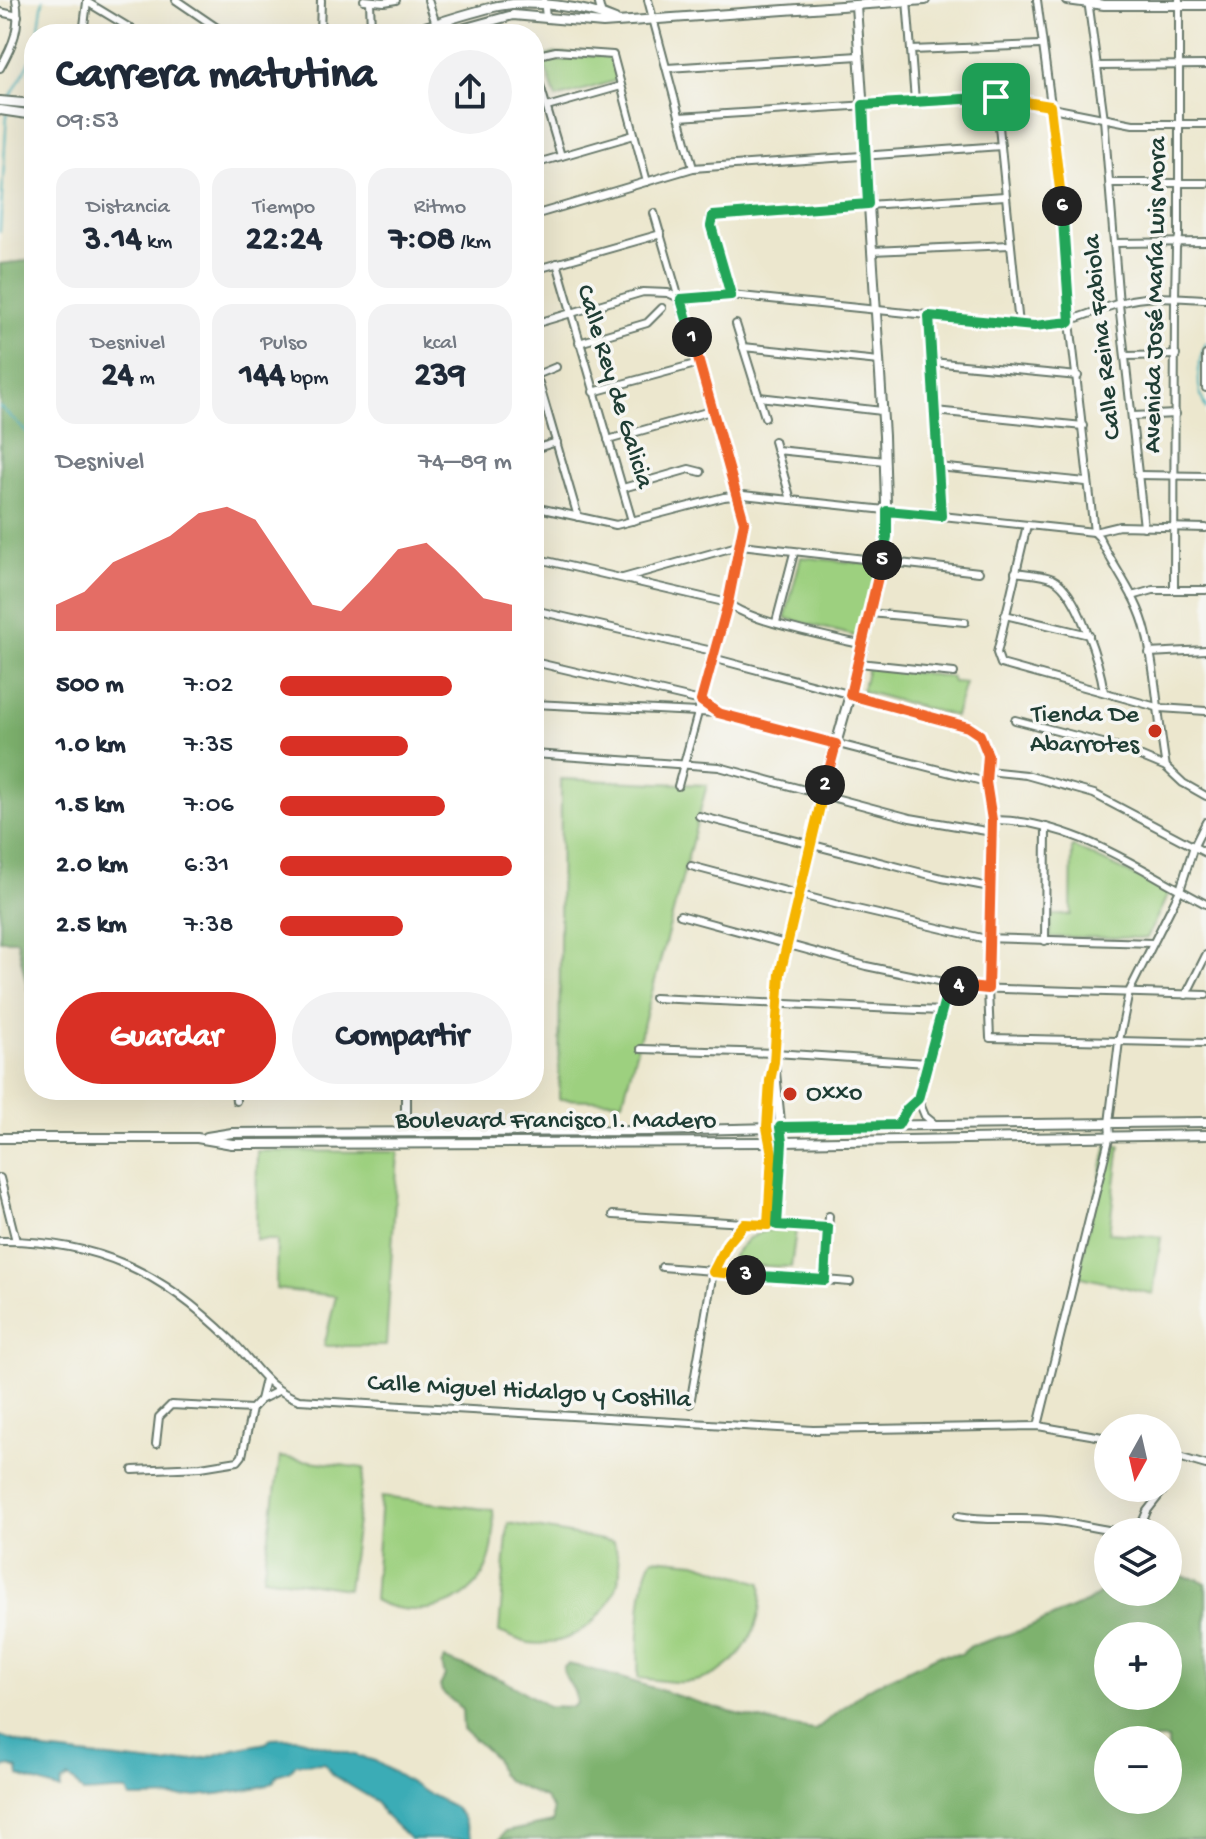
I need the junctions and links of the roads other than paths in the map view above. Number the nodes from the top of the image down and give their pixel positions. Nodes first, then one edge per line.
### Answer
1 (16, 0) edge
2 (176, 0) edge
3 (321, 0) edge
4 (396, 0) edge
5 (428, 0) edge
6 (598, 0) edge
7 (648, 0) edge
8 (907, 0) edge
9 (925, 0) edge
10 (1037, 0) edge
11 (1067, 0) edge
12 (88, 1) edge
13 (367, 1) edge
14 (1088, 1) edge
15 (856, 2) edge
16 (1180, 2) edge
17 (496, 3) edge
18 (545, 3) edge
19 (1206, 5) edge
20 (0, 12) edge
21 (18, 16) junction
22 (546, 17) junction
23 (603, 19) junction
24 (652, 19) junction
25 (85, 24) edge
26 (124, 24) edge
27 (211, 24) edge
28 (320, 24) edge
29 (370, 24) edge
30 (436, 24) joint
31 (475, 24) edge
32 (1041, 45) junction
33 (911, 50) junction
34 (544, 54) edge
35 (859, 56) junction
36 (1180, 65) junction
37 (1206, 65) edge
38 (1097, 66) junction
39 (0, 68) edge
40 (667, 68) junction
41 (621, 86) junction
42 (544, 97) edge
43 (996, 97) junction
44 (0, 101) edge
45 (915, 101) junction
46 (24, 103) edge
47 (863, 105) junction
48 (1050, 106) junction
49 (547, 107) junction
50 (0, 110) edge
51 (24, 114) edge
52 (679, 117) junction
53 (1104, 119) junction
54 (1206, 124) edge
55 (1179, 125) junction
56 (634, 135) junction
57 (1001, 146) junction
58 (866, 155) junction
59 (561, 156) junction
60 (544, 161) edge
61 (693, 168) junction
62 (647, 182) junction
63 (1111, 183) junction
64 (1178, 183) junction
65 (1206, 183) edge
66 (1005, 196) junction
67 (868, 204) junction
68 (544, 212) edge
69 (654, 213) dead end
70 (661, 234) junction
71 (1178, 242) junction
72 (1206, 242) edge
73 (1115, 243) junction
74 (1010, 245) junction
75 (872, 251) junction
76 (557, 263) junction
77 (544, 267) edge
78 (731, 295) junction
79 (1175, 298) junction
80 (681, 299) junction
81 (1206, 299) edge
82 (1119, 304) junction
83 (662, 308) dead end
84 (876, 310) junction
85 (570, 313) junction
86 (929, 316) junction
87 (544, 321) edge
88 (1070, 322) junction
89 (736, 324) dead end
90 (1019, 325) junction
91 (579, 343) junction
92 (743, 347) junction
93 (1176, 355) junction
94 (1206, 355) edge
95 (1126, 356) junction
96 (879, 361) junction
97 (932, 362) junction
98 (699, 363) junction
99 (556, 367) dead end
100 (544, 372) edge
101 (1078, 376) junction
102 (1206, 388) edge
103 (593, 392) junction
104 (759, 397) junction
105 (544, 399) edge
106 (714, 410) junction
107 (882, 411) junction
108 (935, 411) junction
109 (1176, 414) junction
110 (1133, 416) junction
111 (765, 417) dead end
112 (1083, 426) junction
113 (608, 440) junction
114 (774, 441) dead end
115 (557, 442) junction
116 (544, 446) edge
117 (777, 450) junction
118 (885, 461) junction
119 (938, 467) junction
120 (701, 472) dead end
121 (1137, 475) junction
122 (1174, 475) junction
123 (1206, 476) edge
124 (1086, 482) junction
125 (623, 488) junction
126 (738, 495) junction
127 (791, 500) junction
128 (544, 509) edge
129 (887, 511) junction
130 (941, 516) junction
131 (578, 517) junction
132 (632, 521) junction
133 (1027, 525) junction
134 (1144, 527) junction
135 (1175, 528) junction
136 (1206, 528) edge
137 (1094, 532) junction
138 (741, 545) junction
139 (794, 553) junction
140 (544, 560) edge
141 (881, 562) junction
142 (979, 572) dead end
143 (1015, 572) junction
144 (623, 578) junction
145 (1174, 590) junction
146 (1206, 590) edge
147 (1132, 596) junction
148 (728, 603) junction
149 (544, 612) edge
150 (870, 613) junction
151 (1005, 615) junction
152 (776, 622) junction
153 (965, 622) dead end
154 (1089, 635) junction
155 (863, 645) junction
156 (1206, 650) edge
157 (1149, 653) junction
158 (714, 655) junction
159 (859, 663) junction
160 (544, 664) edge
161 (954, 673) dead end
162 (1104, 692) junction
163 (850, 695) junction
164 (701, 701) junction
165 (544, 705) edge
166 (1160, 708) junction
167 (1206, 711) edge
168 (718, 713) junction
169 (697, 714) junction
170 (1015, 720) dead end
171 (836, 744) junction
172 (544, 755) edge
173 (684, 763) junction
174 (1166, 767) junction
175 (987, 771) junction
176 (986, 782) junction
177 (1206, 782) edge
178 (678, 786) dead end
179 (823, 794) junction
180 (1203, 794) edge
181 (699, 816) dead end
182 (992, 820) junction
183 (1206, 822) edge
184 (1046, 827) junction
185 (992, 832) junction
186 (811, 844) junction
187 (1194, 846) junction
188 (1206, 853) edge
189 (691, 866) dead end
190 (990, 887) junction
191 (1180, 890) junction
192 (798, 895) junction
193 (1206, 904) edge
194 (680, 915) dead end
195 (989, 939) junction
196 (1045, 941) junction
197 (1153, 943) junction
198 (787, 944) junction
199 (1206, 955) edge
200 (949, 984) junction
201 (988, 989) junction
202 (1129, 992) junction
203 (1186, 995) junction
204 (1206, 995) edge
205 (654, 998) dead end
206 (777, 1002) junction
207 (941, 1011) junction
208 (1119, 1041) junction
209 (1206, 1043) edge
210 (641, 1049) dead end
211 (775, 1058) junction
212 (927, 1063) junction
213 (918, 1099) junction
214 (406, 1100) edge
215 (1206, 1122) edge
216 (1109, 1123) junction
217 (898, 1125) junction
218 (936, 1125) junction
219 (767, 1127) junction
220 (780, 1127) junction
221 (406, 1131) junction
222 (306, 1132) junction
223 (1110, 1135) junction
224 (1206, 1135) edge
225 (0, 1138) edge
226 (197, 1138) junction
227 (770, 1141) junction
228 (782, 1142) junction
229 (306, 1144) junction
230 (0, 1178) edge
231 (613, 1215) dead end
232 (829, 1216) dead end
233 (744, 1224) junction
234 (768, 1225) junction
235 (777, 1225) junction
236 (828, 1228) junction
237 (0, 1241) edge
238 (16, 1241) junction
239 (662, 1267) dead end
240 (713, 1272) junction
241 (825, 1280) junction
242 (850, 1282) dead end
243 (265, 1379) junction
244 (278, 1391) junction
245 (260, 1400) junction
246 (690, 1404) dead end
247 (252, 1409) junction
248 (1038, 1426) junction
249 (1094, 1436) edge
250 (156, 1444) dead end
251 (1182, 1459) edge
252 (1206, 1465) edge
253 (133, 1470) dead end
254 (958, 1516) dead end
255 (1094, 1529) edge

1 - 21 street
2 - 27 street
3 - 28 street
4 - 13 street
5 - 30 street
6 - 23 street
7 - 24 street
8 - 9 main road
8 - 15 main road
8 - 33 street
10 - 32 street
11 - 14 main road
12 - 25 street
12 - 26 street
13 - 29 street
14 - 16 main road
14 - 38 street, Calle Reina Fabiola
15 - 24 main road
15 - 35 main road
16 - 19 main road
16 - 36 street, Avenida José María Luis Mora
17 - 18 main road
17 - 30 main road
18 - 22 street
18 - 23 main road
20 - 21 street
21 - 39 street
22 - 23 main road
22 - 31 main road
23 - 24 main road
24 - 40 street
32 - 33 street
32 - 48 street
33 - 45 street
34 - 41 street
35 - 40 street
35 - 47 main road
36 - 37 street
36 - 38 street
36 - 55 street, Avenida José María Luis Mora
38 - 53 street, Calle Reina Fabiola
40 - 52 street
41 - 49 street
41 - 56 street
42 - 49 street
43 - 45 street
43 - 48 street
43 - 57 street
44 - 46 main road
45 - 47 street
47 - 52 street
47 - 58 main road
48 - 53 street
48 - 88 street
49 - 59 street
50 - 51 main road
52 - 61 street
53 - 55 street
53 - 63 street, Calle Reina Fabiola
54 - 55 street
55 - 64 street, Avenida José María Luis Mora
56 - 59 street
56 - 62 street
57 - 58 street
57 - 66 street
58 - 61 street
58 - 67 main road
59 - 60 street
61 - 62 street
62 - 68 street
63 - 64 street
63 - 73 street, Calle Reina Fabiola
64 - 65 street
64 - 71 street, Avenida José María Luis Mora
66 - 67 street
66 - 74 street
67 - 75 main road
67 - 78 street
69 - 70 street
70 - 76 street
70 - 80 street
71 - 72 street
71 - 73 street
71 - 79 street, Avenida José María Luis Mora
73 - 82 street, Calle Reina Fabiola
74 - 75 street
74 - 90 street
75 - 84 main road
76 - 77 street
76 - 85 street, Calle Rey de Galicia
78 - 80 street
78 - 84 street
79 - 81 street
79 - 82 street
79 - 93 street, Avenida José María Luis Mora
80 - 85 street
80 - 98 street
82 - 88 street
82 - 95 street, Calle Reina Fabiola
83 - 91 street
84 - 86 street
84 - 96 main road
85 - 87 street
85 - 91 street, Calle Rey de Galicia
86 - 90 street
86 - 97 street
88 - 90 street
88 - 101 street
89 - 92 street
91 - 103 street, Calle Rey de Galicia
92 - 96 street
92 - 104 street
93 - 95 street
93 - 109 street, Avenida José María Luis Mora
94 - 102 street
95 - 110 street, Calle Reina Fabiola
96 - 107 main road
97 - 101 street
97 - 108 street
98 - 103 street
98 - 106 street
99 - 100 street
101 - 112 street
103 - 113 street, Calle Rey de Galicia
104 - 107 street
104 - 111 street
105 - 115 street
106 - 113 street
106 - 126 street
107 - 118 main road
108 - 112 street
108 - 119 street
109 - 110 street
109 - 122 street, Avenida José María Luis Mora
110 - 121 street, Calle Reina Fabiola
112 - 124 street
113 - 125 street, Calle Rey de Galicia
114 - 117 street
115 - 116 street
115 - 131 street
117 - 118 street
117 - 127 street
118 - 129 main road
119 - 124 street
119 - 130 street
120 - 125 street
121 - 122 street
121 - 134 street, Calle Reina Fabiola
122 - 123 street
122 - 135 street, Avenida José María Luis Mora
124 - 137 street
125 - 132 street, Calle Rey de Galicia
126 - 127 street
126 - 132 street
126 - 138 street
127 - 129 street
128 - 131 street
129 - 130 street
129 - 141 main road
130 - 133 street
131 - 132 street
133 - 137 street
133 - 143 street
134 - 135 street
134 - 137 street
135 - 136 street
135 - 145 street, Avenida José María Luis Mora
137 - 147 street
138 - 139 street
138 - 144 street
138 - 148 street
139 - 141 street
139 - 152 street
140 - 144 street
141 - 142 street
141 - 150 main road
143 - 151 street
143 - 154 street
144 - 148 street
145 - 146 street
145 - 147 street
147 - 157 street
148 - 152 street
148 - 158 street
149 - 158 street
150 - 153 street
150 - 155 main road
151 - 154 street
151 - 162 street
152 - 155 street
154 - 162 street
155 - 159 main road
156 - 157 street
157 - 166 street
158 - 163 street
158 - 164 street
159 - 161 street
159 - 163 main road
160 - 164 street
162 - 166 street
163 - 171 main road
163 - 175 street
164 - 168 street
164 - 169 street
165 - 169 street
166 - 167 street
166 - 174 street
168 - 169 street
168 - 171 street
169 - 173 street
170 - 174 street
171 - 176 street
171 - 179 main road
172 - 173 street
173 - 178 street
173 - 179 street
174 - 180 street
175 - 176 street
175 - 187 street
176 - 182 street
177 - 180 street
179 - 185 street
179 - 186 main road
181 - 186 street
182 - 184 street
182 - 185 street
183 - 187 street
184 - 191 street
184 - 196 street
185 - 190 street
186 - 190 street
186 - 192 main road
187 - 188 street
187 - 191 street
189 - 192 street
190 - 195 street
191 - 193 street
191 - 197 street
192 - 195 street
192 - 198 main road
194 - 198 street
195 - 196 street
195 - 201 street
196 - 197 street
197 - 202 street
198 - 200 street
198 - 206 main road
199 - 203 street
200 - 201 street
200 - 207 street
201 - 202 street
201 - 208 street
202 - 203 street
202 - 208 street
203 - 204 street
205 - 206 street
206 - 207 street
206 - 211 main road
207 - 212 street
208 - 209 street
208 - 216 street
210 - 211 street
211 - 212 street
211 - 219 main road
211 - 220 main road
212 - 213 street
213 - 217 street
213 - 218 street
214 - 221 main road
215 - 216 main road, Boulevard Francisco I. Madero
216 - 218 main road, Boulevard Francisco I. Madero
216 - 223 street
217 - 218 main road, Boulevard Francisco I. Madero
217 - 220 main road, Boulevard Francisco I. Madero
219 - 220 main road, Boulevard Francisco I. Madero
219 - 221 main road, Boulevard Francisco I. Madero
219 - 227 main road
220 - 228 main road
221 - 222 main road, Boulevard Francisco I. Madero
222 - 226 main road, Boulevard Francisco I. Madero
222 - 229 main road
223 - 224 main road, Boulevard Francisco I. Madero
223 - 228 main road, Boulevard Francisco I. Madero
223 - 248 street
225 - 226 main road
226 - 229 main road, Boulevard Francisco I. Madero
227 - 228 main road, Boulevard Francisco I. Madero
227 - 229 main road, Boulevard Francisco I. Madero
227 - 234 street
228 - 235 street
230 - 238 street
231 - 233 street
232 - 236 street
233 - 234 street
233 - 240 street
234 - 235 street
235 - 236 street
236 - 241 street
237 - 238 street, Calle Miguel Hidalgo y Costilla
238 - 243 street, Calle Miguel Hidalgo y Costilla
239 - 240 street
240 - 241 street
240 - 246 street
241 - 242 street
243 - 244 street, Calle Miguel Hidalgo y Costilla
243 - 245 street
244 - 245 street
244 - 248 street, Calle Miguel Hidalgo y Costilla
245 - 247 street
247 - 250 street
247 - 253 street
248 - 249 street, Calle Miguel Hidalgo y Costilla
251 - 252 street
254 - 255 street

